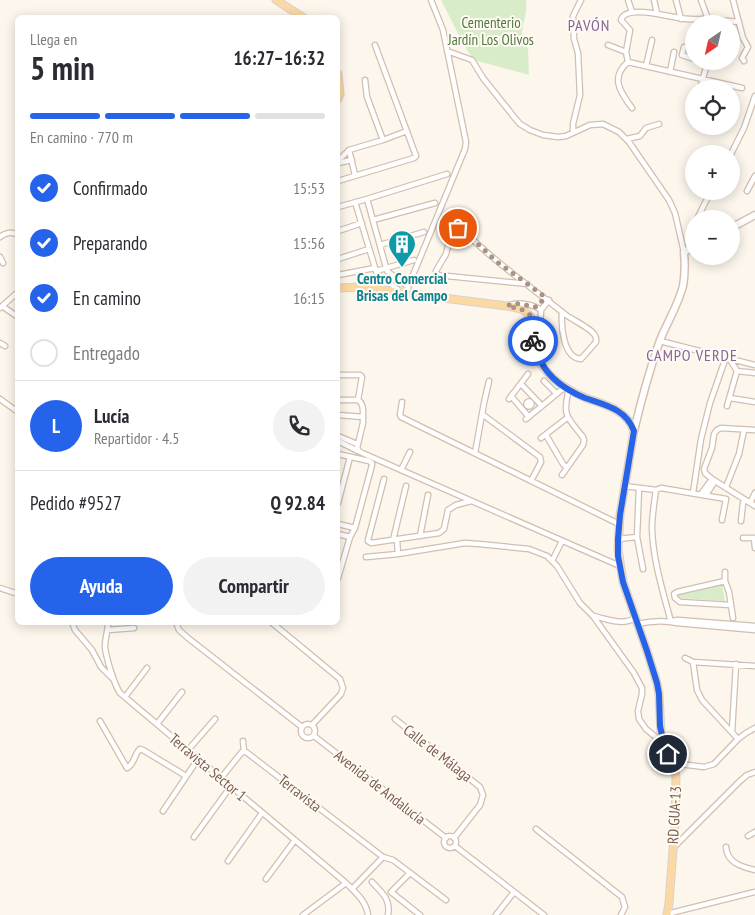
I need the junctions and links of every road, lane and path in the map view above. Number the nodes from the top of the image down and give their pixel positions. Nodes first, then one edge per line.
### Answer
1 (276, 0) edge
2 (431, 0) edge
3 (581, 0) edge
4 (628, 0) edge
5 (654, 0) edge
6 (676, 0) edge
7 (702, 0) edge
8 (733, 0) edge
9 (632, 12) junction
10 (657, 14) junction
11 (299, 15) edge
12 (706, 15) edge
13 (737, 15) edge
14 (681, 19) junction
15 (685, 19) edge
16 (740, 26) edge
17 (652, 40) dead end
18 (375, 45) dead end
19 (608, 45) dead end
20 (684, 48) dead end
21 (447, 51) junction
22 (626, 52) junction
23 (674, 52) dead end
24 (685, 56) edge
25 (628, 62) junction
26 (744, 62) dead end
27 (646, 66) junction
28 (705, 70) edge
29 (670, 72) junction
30 (703, 79) junction
31 (365, 80) dead end
32 (742, 88) dead end
33 (755, 96) edge
34 (632, 108) dead end
35 (659, 124) dead end
36 (407, 131) junction
37 (573, 133) junction
38 (627, 139) junction
39 (383, 140) junction
40 (736, 145) edge
41 (349, 150) junction
42 (340, 160) edge
43 (352, 160) junction
44 (340, 162) edge
45 (447, 174) dead end
46 (355, 175) junction
47 (755, 176) edge
48 (340, 180) edge
49 (747, 191) dead end
50 (367, 199) junction
51 (355, 202) junction
52 (435, 204) dead end
53 (340, 206) edge
54 (755, 215) edge
55 (373, 220) junction
56 (362, 223) junction
57 (740, 223) edge
58 (340, 230) edge
59 (424, 232) dead end
60 (15, 233) edge
61 (0, 237) edge
62 (685, 239) edge
63 (380, 244) junction
64 (369, 249) junction
65 (0, 256) edge
66 (340, 258) edge
67 (414, 260) dead end
68 (3, 262) dead end
69 (685, 265) edge
70 (375, 269) junction
71 (387, 269) junction
72 (340, 275) edge
73 (381, 277) junction
74 (526, 284) junction
75 (340, 288) edge
76 (406, 291) junction
77 (15, 295) edge
78 (547, 299) junction
79 (507, 306) junction
80 (1, 307) edge
81 (539, 308) junction
82 (562, 312) junction
83 (15, 316) edge
84 (660, 341) junction
85 (0, 343) edge
86 (5, 346) dead end
87 (534, 350) junction
88 (728, 358) junction
89 (737, 360) junction
90 (755, 365) edge
91 (737, 371) junction
92 (743, 372) junction
93 (755, 372) edge
94 (528, 374) dead end
95 (340, 375) edge
96 (489, 380) dead end
97 (544, 381) dead end
98 (521, 384) junction
99 (567, 388) junction
100 (556, 393) junction
101 (730, 398) junction
102 (0, 399) edge
103 (340, 400) edge
104 (358, 400) junction
105 (402, 402) dead end
106 (755, 402) edge
107 (529, 404) junction
108 (542, 406) junction
109 (727, 406) dead end
110 (15, 410) edge
111 (535, 412) junction
112 (482, 414) junction
113 (340, 415) edge
114 (363, 417) junction
115 (567, 418) junction
116 (744, 430) junction
117 (755, 430) edge
118 (634, 431) junction
119 (340, 437) edge
120 (340, 438) edge
121 (358, 444) junction
122 (358, 451) junction
123 (410, 452) dead end
124 (475, 453) junction
125 (340, 454) edge
126 (350, 457) junction
127 (567, 468) junction
128 (401, 470) junction
129 (562, 475) dead end
130 (384, 479) dead end
131 (714, 480) junction
132 (531, 481) junction
133 (406, 486) dead end
134 (624, 486) junction
135 (726, 487) junction
136 (639, 488) junction
137 (656, 490) junction
138 (693, 492) junction
139 (755, 493) edge
140 (704, 494) junction
141 (340, 495) edge
142 (428, 495) dead end
143 (744, 500) junction
144 (471, 501) junction
145 (750, 503) junction
146 (755, 506) edge
147 (722, 520) dead end
148 (741, 521) dead end
149 (340, 524) edge
150 (619, 524) junction
151 (355, 528) junction
152 (340, 534) edge
153 (420, 536) junction
154 (350, 537) junction
155 (637, 537) junction
156 (743, 538) dead end
157 (755, 538) edge
158 (618, 539) junction
159 (395, 540) junction
160 (562, 541) junction
161 (755, 548) edge
162 (398, 554) junction
163 (366, 557) dead end
164 (552, 560) junction
165 (620, 566) junction
166 (643, 569) dead end
167 (340, 571) edge
168 (725, 572) dead end
169 (725, 581) junction
170 (0, 588) edge
171 (15, 593) edge
172 (675, 596) junction
173 (664, 598) junction
174 (730, 606) junction
175 (592, 616) junction
176 (733, 618) dead end
177 (636, 621) junction
178 (671, 622) junction
179 (73, 625) edge
180 (108, 625) edge
181 (177, 625) edge
182 (275, 625) edge
183 (134, 628) dead end
184 (755, 628) edge
185 (108, 630) junction
186 (685, 658) dead end
187 (693, 662) junction
188 (736, 664) junction
189 (755, 666) edge
190 (147, 668) dead end
191 (114, 680) junction
192 (182, 692) dead end
193 (125, 697) junction
194 (215, 718) dead end
195 (395, 719) dead end
196 (100, 721) dead end
197 (157, 724) junction
198 (312, 725) junction
199 (302, 727) junction
200 (755, 728) edge
201 (732, 732) junction
202 (314, 736) junction
203 (244, 740) dead end
204 (738, 740) junction
205 (664, 744) junction
206 (188, 750) junction
207 (244, 752) junction
208 (198, 759) junction
209 (672, 763) junction
210 (755, 772) edge
211 (186, 776) junction
212 (221, 778) junction
213 (231, 786) junction
214 (163, 811) dead end
215 (262, 813) junction
216 (536, 829) dead end
217 (755, 832) edge
218 (748, 836) dead end
219 (194, 837) dead end
220 (446, 838) junction
221 (454, 838) junction
222 (295, 840) junction
223 (455, 846) junction
224 (726, 847) dead end
225 (673, 848) junction
226 (383, 857) junction
227 (228, 861) dead end
228 (755, 870) edge
229 (410, 873) junction
230 (266, 879) dead end
231 (372, 882) dead end
232 (346, 883) junction
233 (352, 889) junction
234 (514, 892) junction
235 (755, 892) edge
236 (446, 900) dead end
237 (669, 914) edge
238 (303, 915) edge
239 (368, 915) edge
240 (388, 915) edge
241 (420, 915) edge
242 (496, 915) edge
243 (544, 915) edge
244 (621, 915) edge

1 - 11 main road
2 - 21 street
3 - 37 street
4 - 9 street
5 - 10 street
6 - 14 street
7 - 12 street
8 - 13 street
9 - 10 street
9 - 22 street
10 - 14 street
14 - 15 street
16 - 26 street
17 - 27 street
18 - 36 street
19 - 22 street
20 - 24 street
21 - 37 street
21 - 76 street
22 - 25 street
23 - 29 street
25 - 27 street
25 - 34 street
27 - 29 street
28 - 30 street
29 - 30 street
30 - 32 street
31 - 39 street
33 - 40 street
35 - 38 street
36 - 39 street
36 - 46 street
37 - 38 street
38 - 62 street
39 - 41 street
41 - 42 street
41 - 43 street
43 - 44 street
43 - 46 street
45 - 50 street
46 - 48 street
47 - 49 street
50 - 51 street
50 - 55 street
51 - 53 street
51 - 56 street
52 - 55 street
54 - 57 street
55 - 63 street
56 - 58 street
56 - 64 street
59 - 63 street
60 - 61 street
63 - 71 street
64 - 66 street
64 - 70 street
65 - 68 street
67 - 71 street
69 - 84 street
70 - 71 street
70 - 72 street
70 - 73 street
71 - 73 street
71 - 76 street
73 - 76 street
74 - 74 street
74 - 78 street
75 - 76 main road
76 - 79 main road
77 - 80 street
78 - 81 street
78 - 82 street
79 - 81 street
79 - 87 main road
80 - 83 street
81 - 87 street
82 - 82 street
84 - 88 street
84 - 118 street
85 - 86 street
87 - 99 main road
88 - 89 street
88 - 91 street
88 - 138 street
89 - 90 street
89 - 92 street
91 - 92 street
91 - 101 street
92 - 93 street
94 - 98 street
95 - 104 street
96 - 112 street
97 - 100 street
98 - 107 street
98 - 107 street
99 - 100 street
99 - 115 street
99 - 118 main road
100 - 108 street
101 - 106 street
101 - 109 street
102 - 110 street
103 - 104 street
104 - 114 street
105 - 124 street
107 - 108 street
107 - 111 street
107 - 111 street
108 - 111 street
112 - 124 street
112 - 132 street
113 - 114 street
114 - 121 street
115 - 127 street
115 - 127 street
116 - 117 street
116 - 131 street
116 - 135 street
118 - 134 main road, RD GUA-13
119 - 121 street
120 - 122 street
121 - 122 street
122 - 128 street
123 - 128 street
124 - 132 street
125 - 126 street
126 - 141 street
126 - 151 street
127 - 129 street
128 - 144 street
130 - 159 street
131 - 135 street
131 - 140 street
132 - 150 street
133 - 159 street
134 - 136 street
134 - 150 main road, RD GUA-13
135 - 143 street
136 - 137 street
136 - 155 street
137 - 138 street
137 - 173 street
138 - 140 street
139 - 145 street
140 - 147 street
142 - 153 street
143 - 145 street
143 - 148 street
144 - 153 street
144 - 160 street
145 - 146 street
149 - 151 street
150 - 158 main road, RD GUA-13
151 - 154 street
152 - 154 street
153 - 159 street
154 - 167 street
155 - 158 street
155 - 166 street
156 - 157 street
157 - 161 street
158 - 165 main road, RD GUA-13
159 - 162 street
160 - 164 street
160 - 165 street
162 - 163 street
162 - 164 street
164 - 175 street
165 - 177 main road, RD GUA-13
168 - 169 street
169 - 172 street
169 - 174 street
170 - 171 street
172 - 173 street
172 - 174 street
173 - 178 street
174 - 176 street
175 - 177 street
175 - 205 street
177 - 178 street
177 - 205 main road, RD GUA-13
178 - 184 street
179 - 191 street
180 - 185 street, Terravista Sector 1
181 - 199 street
182 - 198 street
183 - 185 street
185 - 191 street, Terravista Sector 1
186 - 187 street
187 - 188 street
187 - 201 street
188 - 189 street
188 - 201 street
190 - 193 street
191 - 193 street, Terravista Sector 1
192 - 197 street
193 - 197 street, Terravista Sector 1
194 - 206 street
195 - 221 street, Calle de Málaga
196 - 211 street
197 - 206 street, Terravista Sector 1
198 - 199 street
198 - 202 street
199 - 202 street
200 - 204 street
201 - 204 street
202 - 220 street, Avenida de Andalucía
203 - 207 street
204 - 209 street
205 - 209 main road, RD GUA-13
206 - 208 street, Terravista Sector 1
207 - 212 street
207 - 226 street, Terravista
208 - 211 street
208 - 212 street, Terravista Sector 1
209 - 225 main road, RD GUA-13
210 - 225 street
211 - 214 street
212 - 213 street, Terravista Sector 1
213 - 215 street, Terravista Sector 1
213 - 219 street
215 - 222 street, Terravista Sector 1
215 - 227 street
216 - 244 street
217 - 218 street
220 - 221 street
220 - 223 street
221 - 223 street
222 - 230 street
222 - 232 street, Terravista Sector 1
223 - 234 street
224 - 228 street
225 - 237 main road, RD GUA-13
226 - 229 street, Terravista
226 - 233 street
229 - 236 street, Terravista
229 - 241 street
231 - 240 street
232 - 233 street, Terravista Sector 1
232 - 238 street
233 - 239 street
234 - 242 street
234 - 243 street
235 - 237 street

